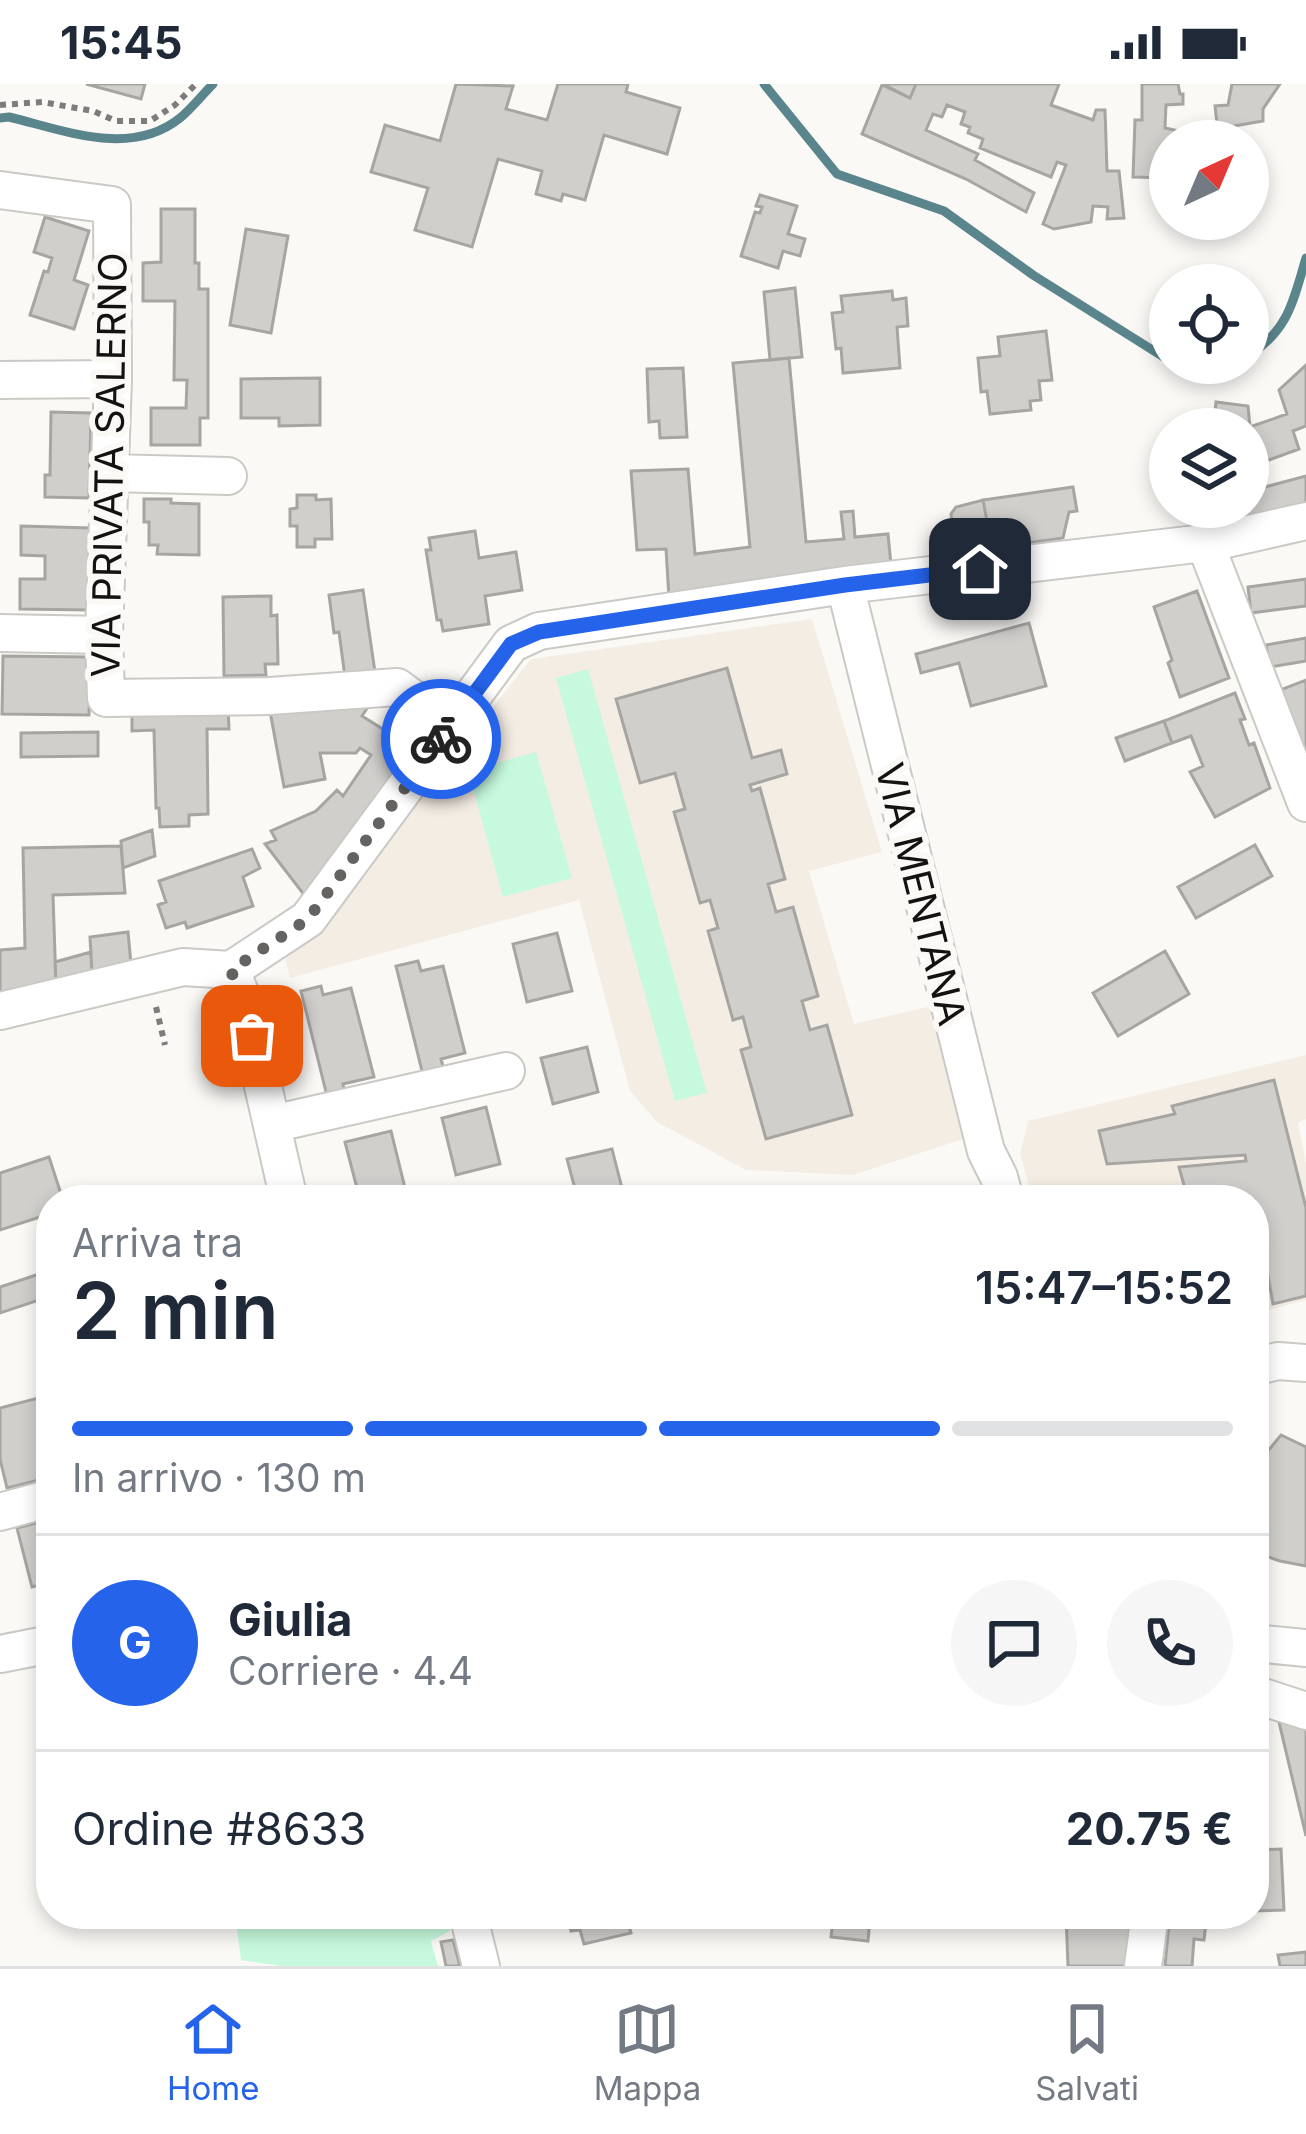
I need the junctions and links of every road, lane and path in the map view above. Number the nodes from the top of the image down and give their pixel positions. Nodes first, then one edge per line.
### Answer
1 (196, 84) edge
2 (0, 105) edge
3 (0, 190) edge
4 (113, 379) junction
5 (0, 380) edge
6 (110, 473) junction
7 (228, 476) dead end
8 (1306, 521) edge
9 (1204, 543) junction
10 (845, 585) junction
11 (0, 633) edge
12 (104, 635) junction
13 (450, 726) junction
14 (1306, 803) edge
15 (231, 970) junction
16 (152, 992) dead end
17 (0, 1011) edge
18 (165, 1046) dead end
19 (506, 1071) dead end
20 (272, 1124) junction
21 (286, 1185) edge
22 (1001, 1185) edge
23 (1269, 1363) edge
24 (1306, 1364) edge
25 (36, 1502) edge
26 (0, 1512) edge
27 (1269, 1644) edge
28 (36, 1647) edge
29 (1306, 1648) edge
30 (0, 1654) edge
31 (1269, 1699) edge
32 (1306, 1711) edge
33 (472, 1929) edge
34 (1148, 1929) edge
35 (481, 1966) edge
36 (1143, 1966) edge

1 - 2 path
3 - 4 street, VIA PRIVATA SALERNO
4 - 5 street
4 - 6 street, VIA PRIVATA SALERNO
6 - 7 street
6 - 12 street, VIA PRIVATA SALERNO
8 - 9 street
9 - 10 street
9 - 14 street
10 - 13 street
10 - 22 street, VIA MENTANA
11 - 12 street
12 - 13 street, VIA PRIVATA SALERNO
13 - 15 street
15 - 17 street
15 - 20 street
16 - 18 path
19 - 20 street
20 - 21 street
23 - 24 street
25 - 26 street
27 - 29 street
28 - 30 street
31 - 32 street
33 - 35 street
34 - 36 street

